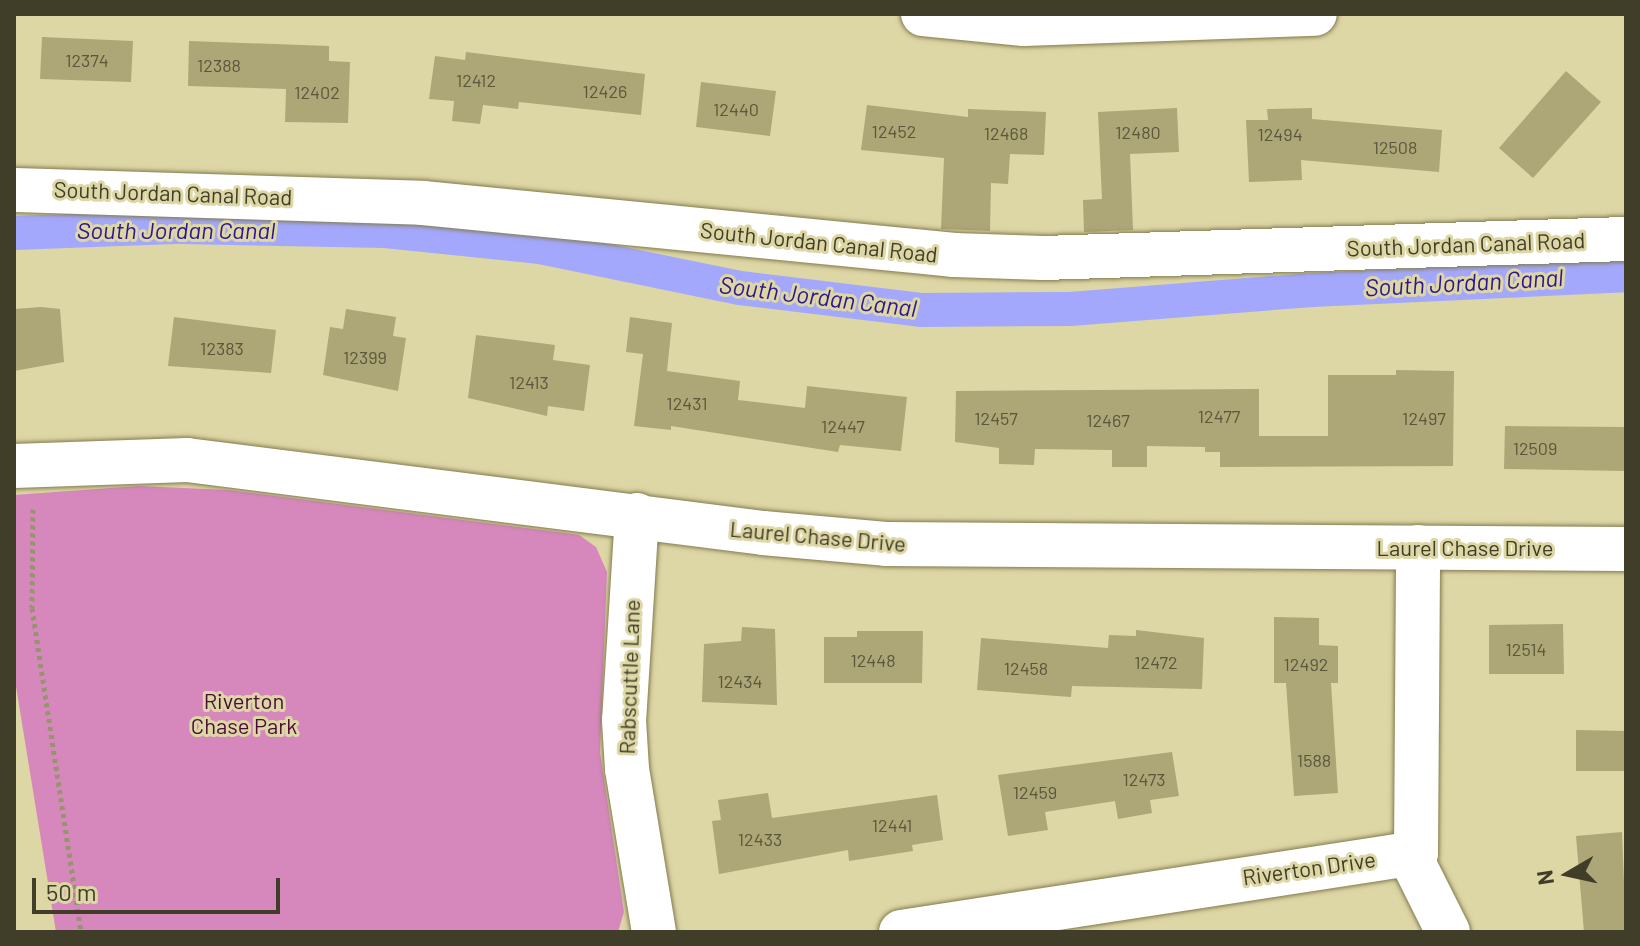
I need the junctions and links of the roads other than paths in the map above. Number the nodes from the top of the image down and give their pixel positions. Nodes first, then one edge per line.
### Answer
1 (923, 14) edge
2 (1315, 14) edge
3 (14, 190) edge
4 (1626, 239) edge
5 (14, 466) edge
6 (637, 515) junction
7 (1418, 547) junction
8 (1626, 549) edge
9 (1409, 854) junction
10 (654, 932) edge
11 (901, 932) edge
12 (1448, 932) edge

1 - 2 street
3 - 4 street, South Jordan Canal Road
5 - 6 street, Laurel Chase Drive
6 - 7 street, Laurel Chase Drive
6 - 10 street, Rabscuttle Lane
7 - 8 street, Laurel Chase Drive
7 - 9 street
9 - 11 street, Riverton Drive
9 - 12 street

